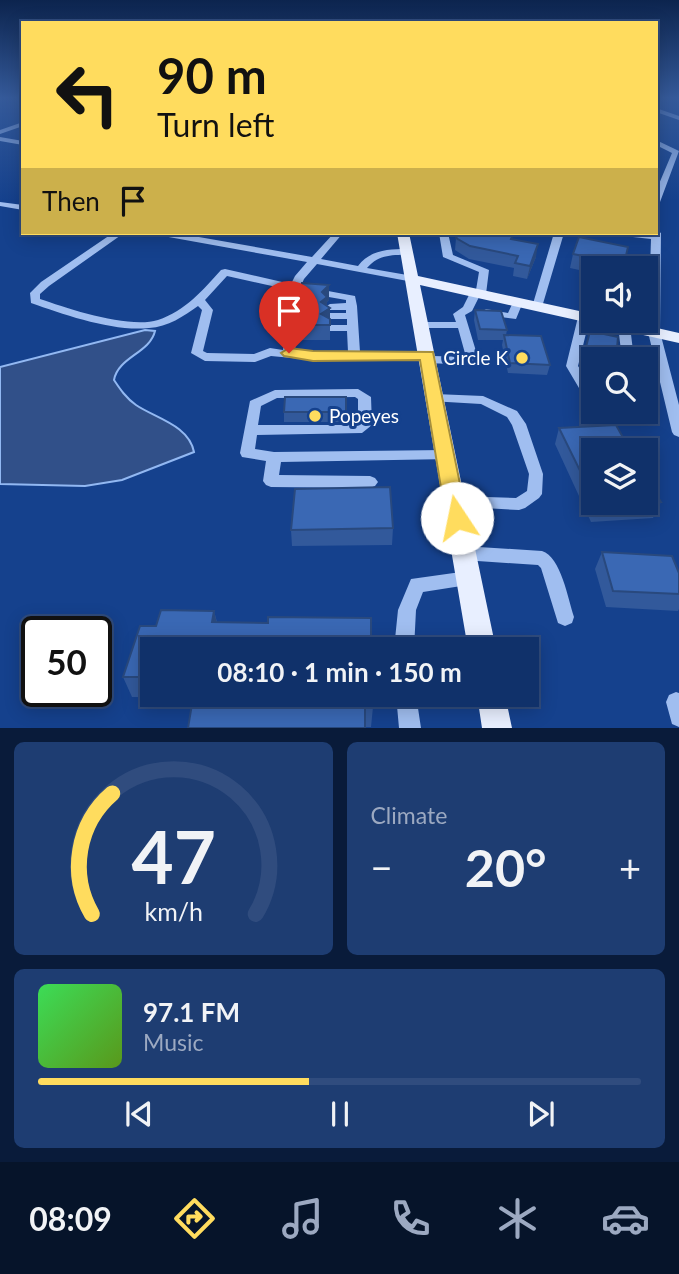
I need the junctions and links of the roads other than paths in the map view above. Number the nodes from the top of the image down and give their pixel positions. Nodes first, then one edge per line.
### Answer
1 (0, 139) edge
2 (21, 143) edge
3 (658, 143) edge
4 (658, 195) edge
5 (0, 204) edge
6 (21, 208) edge
7 (115, 235) edge
8 (174, 235) edge
9 (337, 235) edge
10 (403, 235) edge
11 (444, 235) edge
12 (558, 235) edge
13 (656, 235) edge
14 (407, 252) junction
15 (656, 256) edge
16 (314, 260) junction
17 (361, 269) junction
18 (413, 279) junction
19 (295, 288) junction
20 (478, 294) junction
21 (199, 300) junction
22 (518, 302) junction
23 (537, 307) junction
24 (468, 309) junction
25 (352, 317) junction
26 (581, 317) edge
27 (421, 325) junction
28 (462, 325) junction
29 (586, 333) edge
30 (654, 333) edge
31 (658, 333) edge
32 (679, 338) edge
33 (289, 353) junction
34 (354, 355) junction
35 (427, 357) junction
36 (581, 381) edge
37 (435, 398) junction
38 (250, 430) junction
39 (679, 432) edge
40 (445, 455) junction
41 (274, 457) junction
42 (370, 482) dead end
43 (454, 502) junction
44 (463, 553) junction
45 (468, 579) junction
46 (565, 617) dead end
47 (405, 637) edge
48 (480, 637) edge
49 (407, 707) edge
50 (493, 707) edge
51 (410, 728) edge
52 (497, 728) edge

1 - 2 street
3 - 4 street
5 - 6 street
7 - 21 street
8 - 16 street
9 - 16 street
10 - 14 main road
11 - 20 street
12 - 23 street
13 - 15 street
14 - 17 street
14 - 18 main road
16 - 17 street
16 - 19 street
17 - 18 street
18 - 20 main road
18 - 27 main road
19 - 21 street
19 - 25 street
19 - 33 street
20 - 22 main road
20 - 24 street
21 - 33 street
22 - 23 main road
22 - 24 street
23 - 26 main road
24 - 28 street
25 - 25 street
25 - 34 street
27 - 28 street
27 - 35 main road
28 - 35 street
29 - 36 street
30 - 39 street
31 - 32 main road
33 - 34 street
34 - 35 street
35 - 37 main road
37 - 40 main road
37 - 43 street
38 - 38 street
38 - 41 street
40 - 41 street
40 - 43 main road
41 - 42 street
43 - 44 main road
44 - 45 main road
44 - 46 street
45 - 47 street
45 - 48 main road
49 - 51 street
50 - 52 main road

